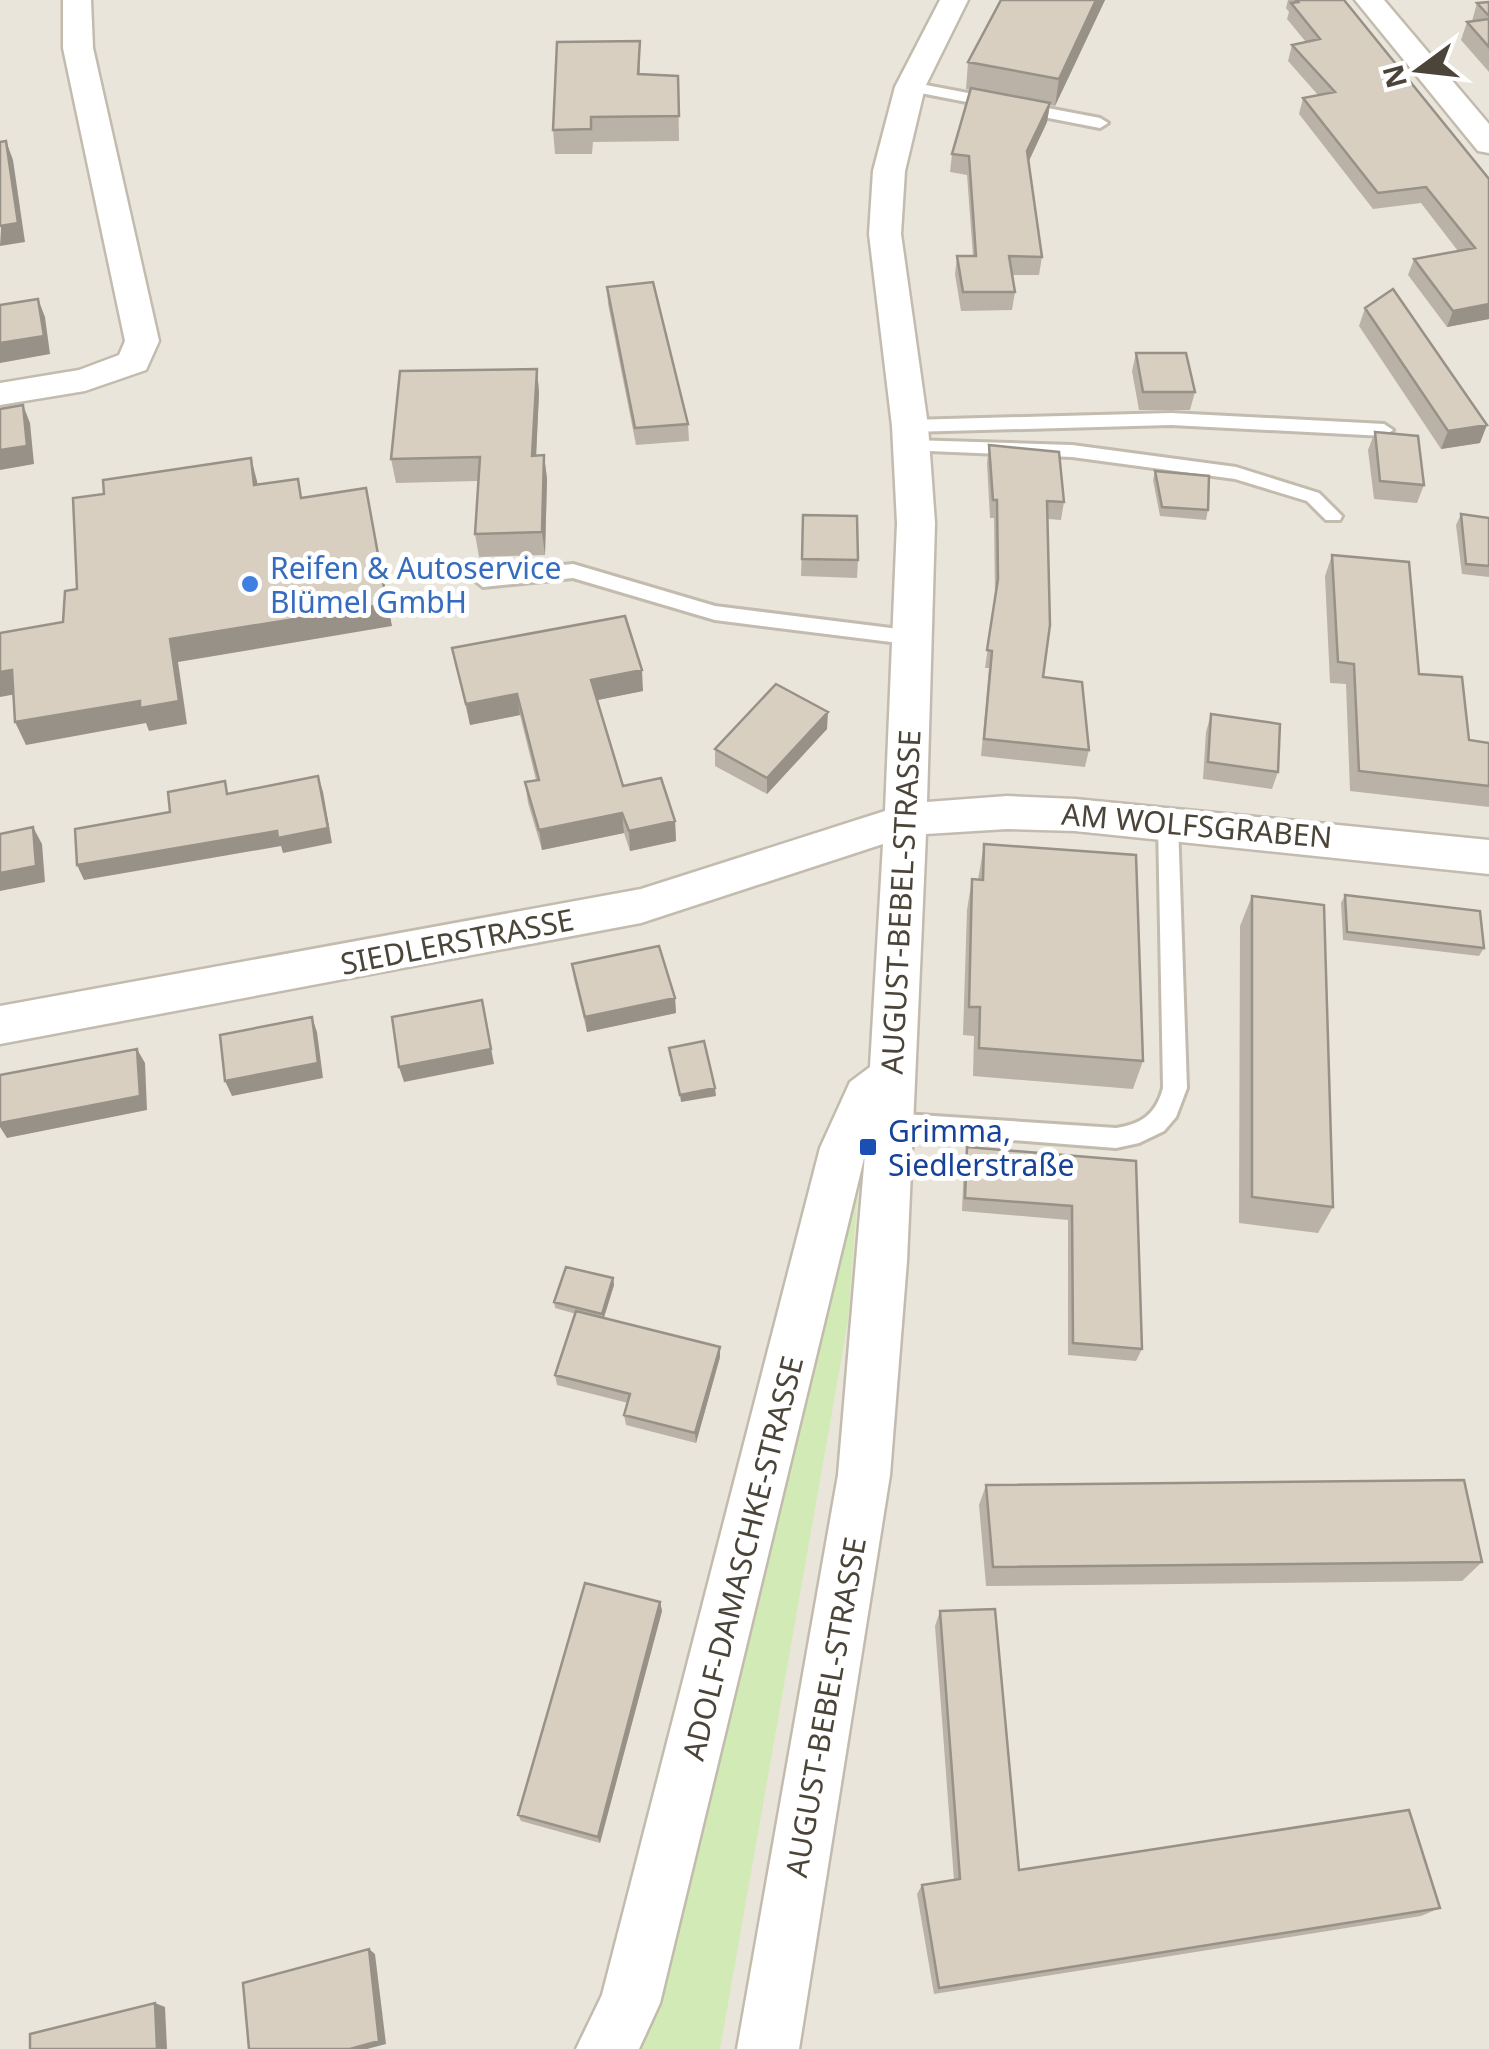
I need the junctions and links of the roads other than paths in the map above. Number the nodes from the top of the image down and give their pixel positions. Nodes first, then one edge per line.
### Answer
1 (78, 0) edge
2 (954, 0) edge
3 (1369, 0) edge
4 (910, 88) junction
5 (1100, 123) dead end
6 (1489, 144) edge
7 (0, 394) edge
8 (1384, 430) edge
9 (911, 436) junction
10 (1333, 516) dead end
11 (483, 580) dead end
12 (915, 638) junction
13 (904, 821) junction
14 (1168, 822) junction
15 (1489, 857) edge
16 (0, 1024) edge
17 (890, 1100) junction
18 (607, 2049) edge
19 (768, 2049) edge

1 - 7 street
2 - 4 street, AUGUST-BEBEL-STRASSE
3 - 6 street
4 - 5 lane
4 - 9 street, AUGUST-BEBEL-STRASSE
8 - 9 lane
9 - 10 lane
9 - 12 street, AUGUST-BEBEL-STRASSE
11 - 12 lane
12 - 13 street, AUGUST-BEBEL-STRASSE
13 - 14 street, AM WOLFSGRABEN
13 - 16 street, SIEDLERSTRASSE
13 - 17 street, AUGUST-BEBEL-STRASSE
14 - 15 street, AM WOLFSGRABEN
14 - 17 lane
17 - 18 street, ADOLF-DAMASCHKE-STRASSE
17 - 19 street, AUGUST-BEBEL-STRASSE

